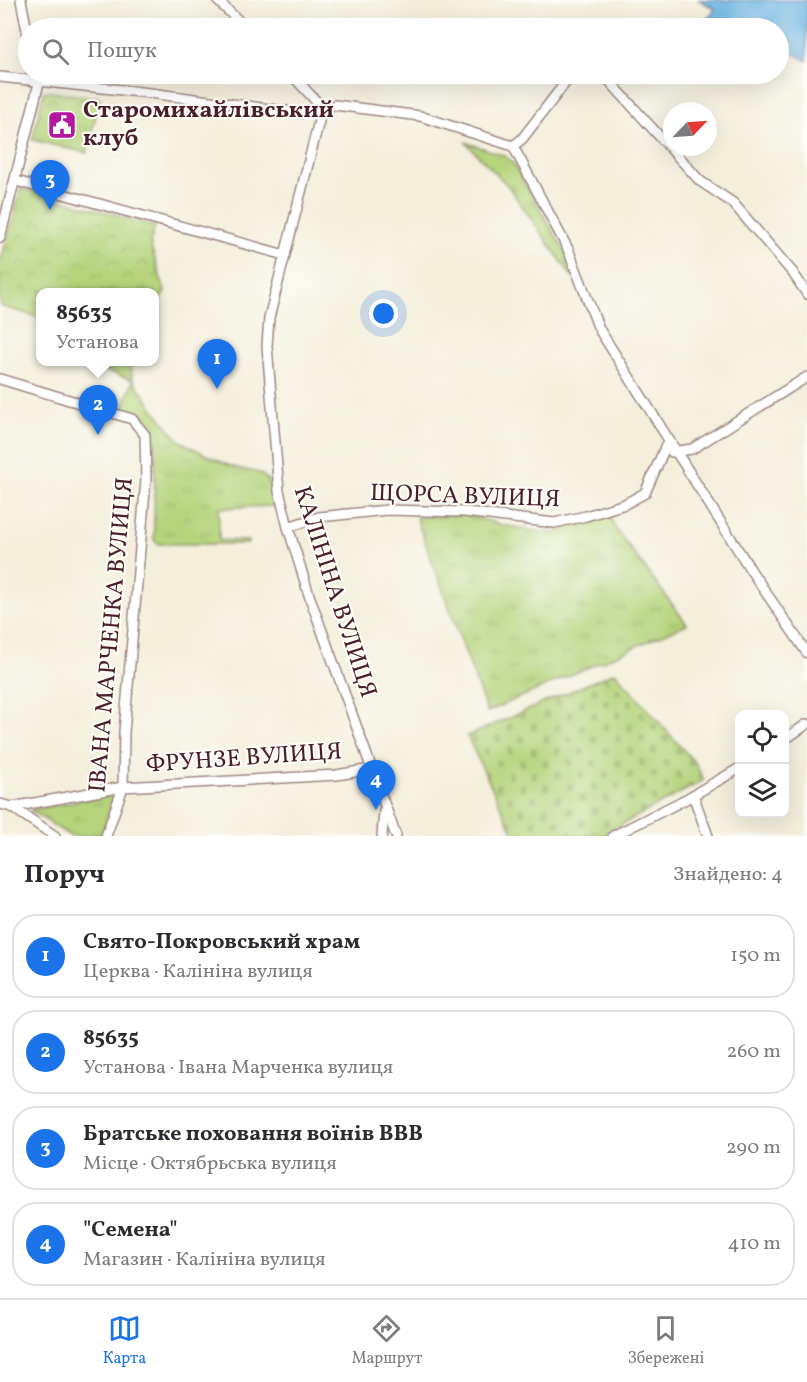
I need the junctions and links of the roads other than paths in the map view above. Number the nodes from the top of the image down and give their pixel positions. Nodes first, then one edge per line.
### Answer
1 (21, 0) edge
2 (218, 0) edge
3 (24, 18) edge
4 (236, 18) edge
5 (0, 77) edge
6 (18, 77) edge
7 (37, 84) edge
8 (83, 84) edge
9 (301, 84) edge
10 (564, 84) edge
11 (612, 84) edge
12 (318, 108) junction
13 (513, 146) junction
14 (16, 181) junction
15 (0, 238) edge
16 (285, 255) junction
17 (807, 294) edge
18 (807, 377) edge
19 (0, 379) edge
20 (668, 441) junction
21 (692, 449) junction
22 (664, 452) junction
23 (676, 452) junction
24 (688, 471) junction
25 (288, 527) junction
26 (807, 653) edge
27 (807, 724) edge
28 (789, 737) edge
29 (371, 769) junction
30 (735, 771) edge
31 (123, 787) junction
32 (693, 795) junction
33 (0, 804) edge
34 (12, 807) junction
35 (384, 808) junction
36 (55, 836) edge
37 (106, 836) edge
38 (382, 836) edge
39 (396, 836) edge
40 (613, 836) edge
41 (708, 836) edge

1 - 3 street
2 - 4 street
5 - 6 street
7 - 14 street
8 - 12 street
9 - 12 street
10 - 13 street
11 - 17 street
12 - 13 street
12 - 16 street, КАЛІНІНА ВУЛИЦЯ
13 - 20 street
14 - 15 street
14 - 16 street
16 - 25 street, КАЛІНІНА ВУЛИЦЯ
18 - 21 street
19 - 31 street, ІВАНА МАРЧЕНКА ВУЛИЦЯ
20 - 22 street, ЩОРСА ВУЛИЦЯ
20 - 23 street
21 - 23 street
21 - 24 street
22 - 23 street
22 - 25 street, ЩОРСА ВУЛИЦЯ
23 - 24 street
24 - 26 street
25 - 29 street, КАЛІНІНА ВУЛИЦЯ
27 - 28 street
29 - 31 street, ФРУНЗЕ ВУЛИЦЯ
29 - 35 street, КАЛІНІНА ВУЛИЦЯ
30 - 32 street
31 - 34 street, ФРУНЗЕ ВУЛИЦЯ
31 - 37 street, ІВАНА МАРЧЕНКА ВУЛИЦЯ
32 - 40 street
32 - 41 street
33 - 34 street
34 - 36 street
35 - 38 street
35 - 39 street, КАЛІНІНА ВУЛИЦЯ

